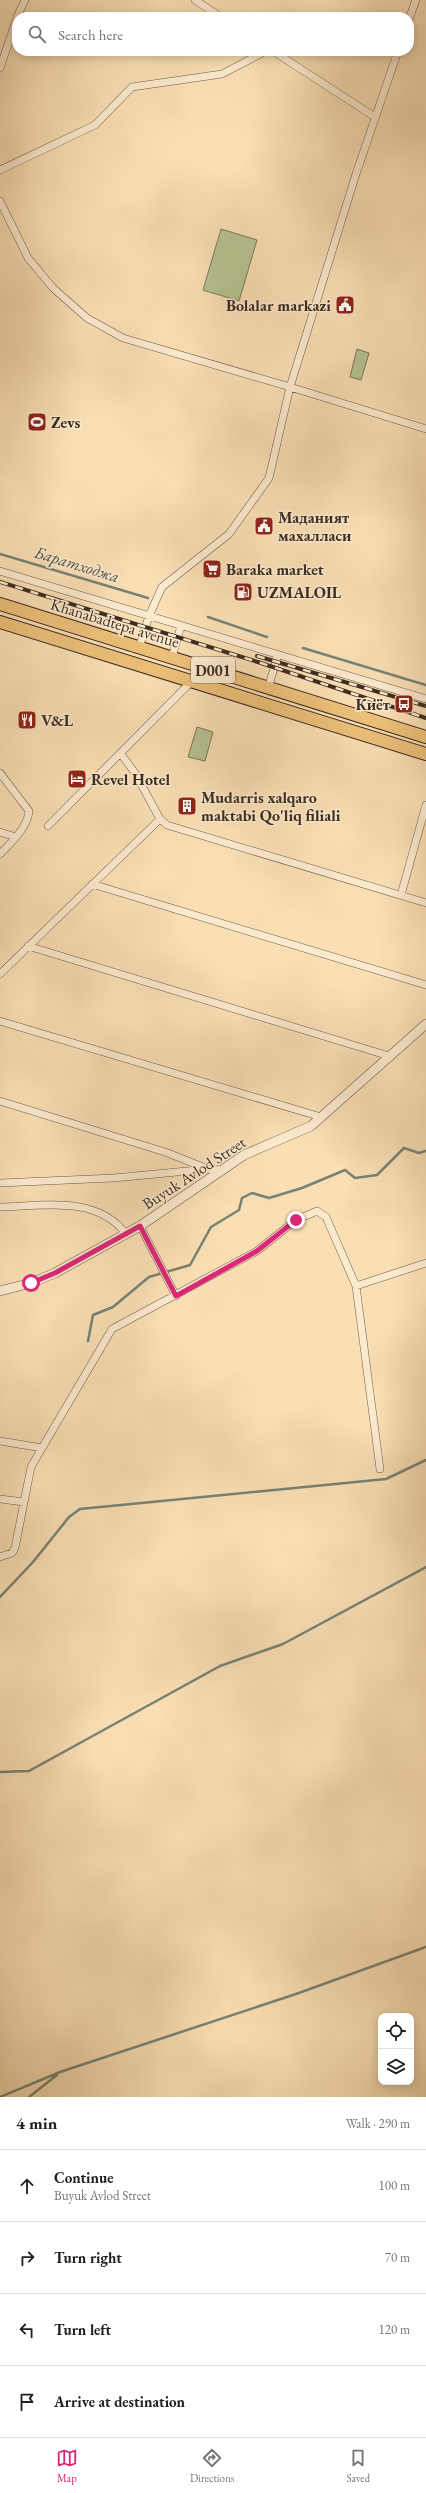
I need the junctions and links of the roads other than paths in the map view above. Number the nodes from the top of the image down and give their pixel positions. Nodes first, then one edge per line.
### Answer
1 (25, 0) edge
2 (195, 0) edge
3 (416, 0) edge
4 (19, 12) edge
5 (213, 12) edge
6 (412, 12) edge
7 (12, 32) edge
8 (256, 56) edge
9 (281, 56) edge
10 (396, 56) edge
11 (0, 68) edge
12 (375, 117) junction
13 (0, 170) edge
14 (0, 201) edge
15 (290, 387) junction
16 (426, 429) edge
17 (0, 571) edge
18 (0, 604) edge
19 (149, 616) junction
20 (0, 622) edge
21 (181, 626) junction
22 (139, 648) junction
23 (278, 655) junction
24 (172, 657) junction
25 (192, 681) junction
26 (268, 688) junction
27 (426, 699) edge
28 (341, 711) junction
29 (336, 726) junction
30 (426, 737) edge
31 (121, 754) junction
32 (426, 754) edge
33 (0, 773) edge
34 (426, 805) edge
35 (160, 819) junction
36 (48, 826) dead end
37 (0, 832) edge
38 (16, 837) junction
39 (0, 854) edge
40 (92, 884) junction
41 (401, 895) junction
42 (426, 903) edge
43 (28, 946) junction
44 (0, 974) edge
45 (426, 985) edge
46 (0, 1021) edge
47 (426, 1024) edge
48 (389, 1056) junction
49 (0, 1101) edge
50 (321, 1117) junction
51 (208, 1169) junction
52 (220, 1170) junction
53 (0, 1183) edge
54 (0, 1207) edge
55 (140, 1226) junction
56 (126, 1234) junction
57 (426, 1263) edge
58 (356, 1286) junction
59 (0, 1291) edge
60 (176, 1296) junction
61 (0, 1441) edge
62 (42, 1448) junction
63 (380, 1469) dead end
64 (0, 1499) edge
65 (24, 1502) junction
66 (0, 1557) edge

1 - 4 street
2 - 5 street
3 - 6 street
7 - 11 street
8 - 13 street
9 - 12 street
10 - 12 street
12 - 15 street
14 - 15 street
15 - 16 street
15 - 19 street
17 - 19 street
18 - 22 highway, Khanabadtepa avenue / D001
19 - 21 street
19 - 22 street
20 - 25 highway, Khanabadtepa avenue / D001
21 - 23 street
21 - 24 street
22 - 24 highway, Khanabadtepa avenue / D001
23 - 26 street
23 - 27 street
24 - 26 highway, Khanabadtepa avenue / D001
25 - 29 highway, Khanabadtepa avenue / D001
25 - 31 street
26 - 28 highway, Khanabadtepa avenue / D001
28 - 29 highway
28 - 30 highway, Khanabadtepa avenue / D001
29 - 32 highway, Khanabadtepa avenue / D001
31 - 35 street
31 - 36 street
33 - 38 street
34 - 41 street
35 - 40 street
35 - 41 street
37 - 38 street
38 - 39 street
40 - 43 street
40 - 45 street
41 - 42 street
43 - 44 street
43 - 48 street
46 - 50 street
47 - 48 street, Buyuk Avlod Street
48 - 50 street, Buyuk Avlod Street
49 - 51 street
50 - 52 street, Buyuk Avlod Street
51 - 52 street
51 - 53 street
52 - 55 street, Buyuk Avlod Street
54 - 56 street
55 - 56 street, Buyuk Avlod Street
55 - 60 street
56 - 59 street, Buyuk Avlod Street
57 - 58 street
58 - 60 street
58 - 63 street
60 - 62 street
61 - 62 street
62 - 65 street
64 - 65 street
65 - 66 street

